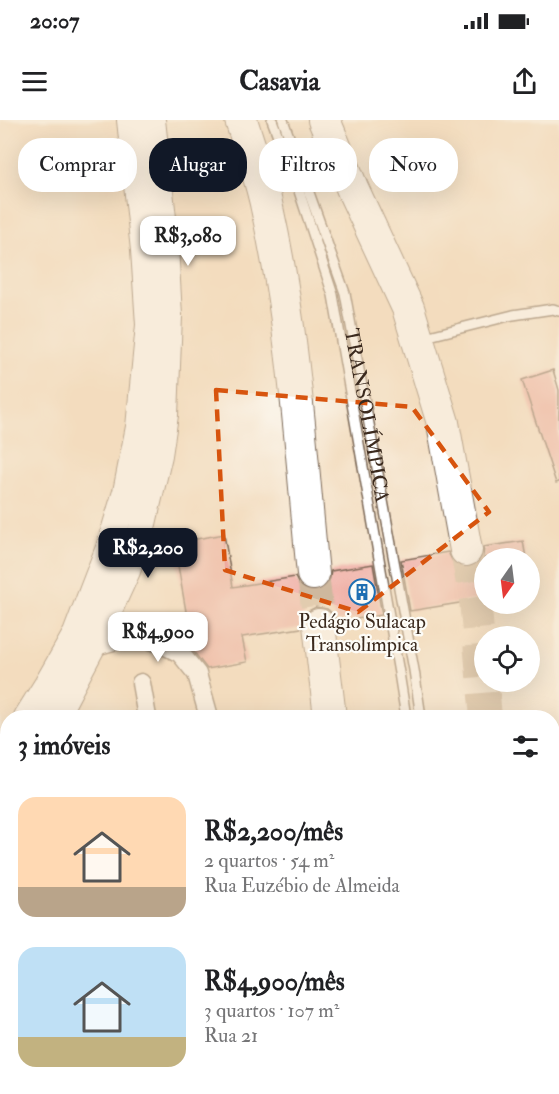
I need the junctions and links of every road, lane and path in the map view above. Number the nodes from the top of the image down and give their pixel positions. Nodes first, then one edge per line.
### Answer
1 (130, 120) edge
2 (152, 120) edge
3 (241, 120) edge
4 (272, 120) edge
5 (283, 120) edge
6 (324, 120) edge
7 (559, 311) edge
8 (417, 339) junction
9 (466, 550) tunnel mouth
10 (313, 574) tunnel mouth
11 (319, 625) tunnel mouth
12 (92, 647) junction
13 (141, 683) dead end
14 (31, 710) edge
15 (59, 710) edge
16 (146, 710) edge
17 (207, 710) edge
18 (329, 710) edge
19 (405, 710) edge
20 (420, 710) edge

1 - 14 main road
2 - 12 main road
3 - 10 highway
4 - 19 lane, TRANSOLÍMPICA
5 - 20 lane, TRANSOLÍMPICA
6 - 8 highway
7 - 8 lane
8 - 9 highway
11 - 18 highway
12 - 15 main road
12 - 17 street
13 - 16 street

